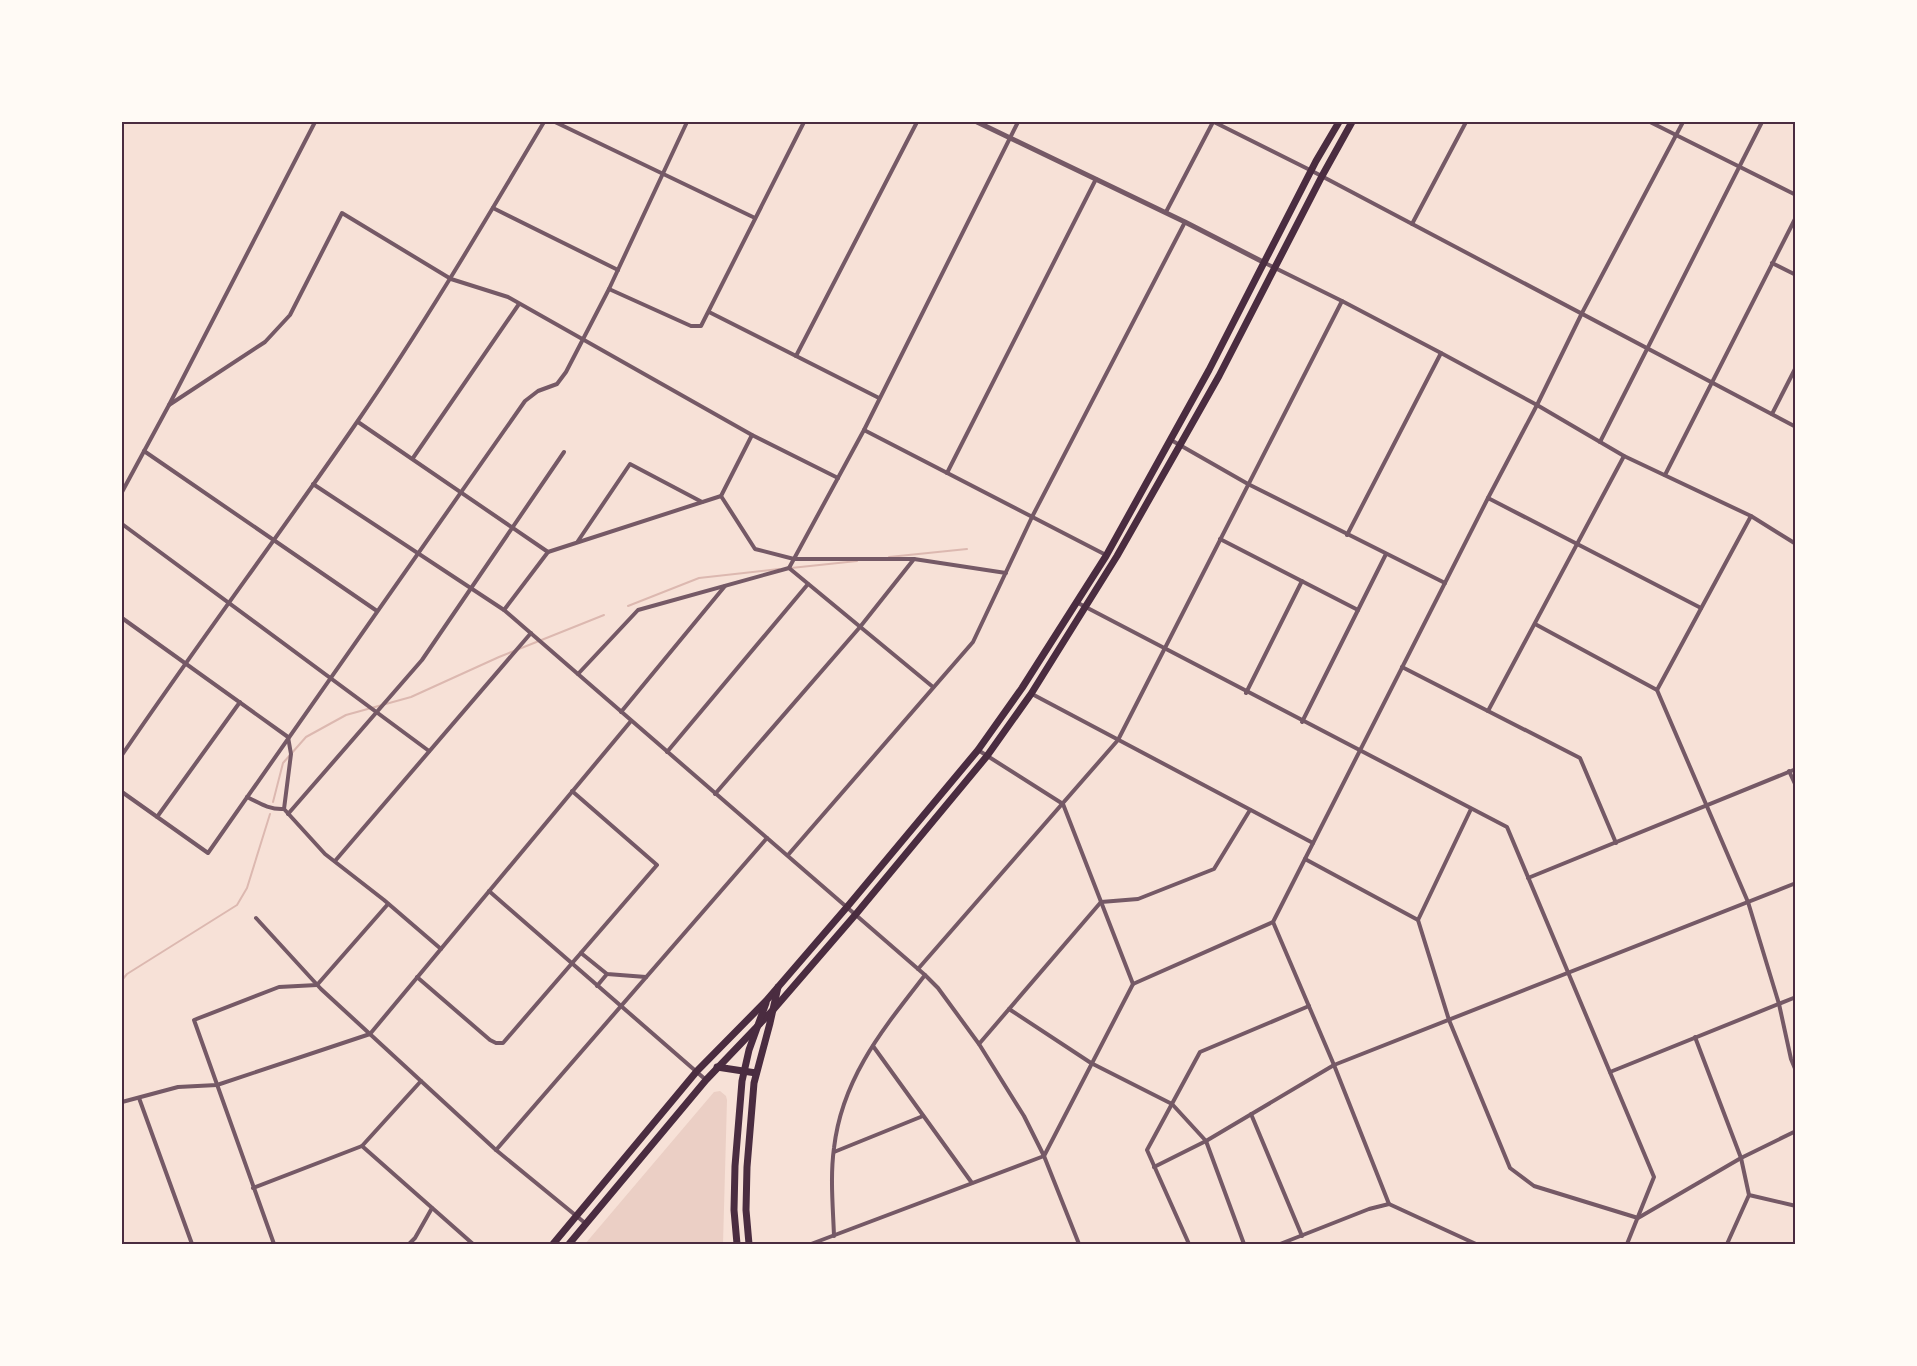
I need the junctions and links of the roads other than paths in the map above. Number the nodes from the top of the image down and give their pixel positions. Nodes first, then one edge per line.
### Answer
1 (315, 122) edge
2 (544, 122) edge
3 (555, 122) edge
4 (687, 122) edge
5 (804, 122) edge
6 (917, 122) edge
7 (978, 122) edge
8 (1018, 122) edge
9 (1213, 122) edge
10 (1339, 122) edge
11 (1353, 122) edge
12 (1466, 122) edge
13 (1650, 122) edge
14 (1683, 122) edge
15 (1762, 122) edge
16 (1676, 135) junction
17 (1010, 138) junction
18 (1740, 166) junction
19 (1312, 171) junction
20 (663, 174) junction
21 (1322, 176) junction
22 (1096, 179) junction
23 (1796, 195) edge
24 (493, 208) junction
25 (1166, 212) junction
26 (755, 218) junction
27 (1796, 218) edge
28 (1185, 222) junction
29 (1412, 224) junction
30 (1265, 263) junction
31 (1772, 263) junction
32 (1275, 268) junction
33 (618, 270) junction
34 (1796, 275) edge
35 (451, 279) junction
36 (609, 289) junction
37 (1342, 301) junction
38 (519, 304) junction
39 (709, 312) junction
40 (1582, 313) junction
41 (584, 340) junction
42 (1223, 343) junction
43 (1648, 348) junction
44 (1232, 350) junction
45 (1441, 353) junction
46 (796, 356) junction
47 (1796, 367) edge
48 (1209, 370) junction
49 (1219, 376) junction
50 (1712, 381) junction
51 (879, 398) junction
52 (169, 405) junction
53 (1537, 405) junction
54 (1772, 414) junction
55 (358, 421) junction
56 (1796, 427) edge
57 (864, 430) junction
58 (752, 435) junction
59 (1171, 439) junction
60 (1600, 442) junction
61 (1180, 445) junction
62 (144, 451) junction
63 (564, 452) dead end
64 (1624, 456) junction
65 (413, 458) junction
66 (946, 473) junction
67 (1665, 475) junction
68 (838, 478) junction
69 (313, 484) junction
70 (1248, 484) junction
71 (122, 492) edge
72 (461, 492) junction
73 (721, 496) junction
74 (1488, 498) junction
75 (702, 502) junction
76 (1751, 516) junction
77 (1032, 517) junction
78 (122, 524) edge
79 (512, 527) junction
80 (1121, 527) junction
81 (1131, 531) junction
82 (1347, 535) junction
83 (1220, 539) junction
84 (273, 540) junction
85 (578, 542) junction
86 (1577, 543) junction
87 (1796, 544) edge
88 (418, 552) junction
89 (548, 552) junction
90 (1386, 554) junction
91 (1106, 555) junction
92 (794, 559) junction
93 (914, 559) junction
94 (789, 568) junction
95 (1006, 573) junction
96 (1302, 581) junction
97 (1445, 583) junction
98 (808, 584) junction
99 (725, 586) junction
100 (471, 587) junction
101 (229, 603) junction
102 (1078, 603) junction
103 (1087, 607) junction
104 (1701, 608) junction
105 (504, 610) junction
106 (1358, 610) junction
107 (377, 611) junction
108 (122, 618) edge
109 (1535, 624) junction
110 (860, 627) junction
111 (531, 633) junction
112 (1164, 649) junction
113 (185, 662) junction
114 (1402, 667) junction
115 (578, 675) junction
116 (330, 678) junction
117 (933, 687) junction
118 (1657, 690) junction
119 (1246, 693) junction
120 (1031, 694) junction
121 (240, 702) junction
122 (1488, 711) junction
123 (376, 712) junction
124 (621, 712) junction
125 (630, 721) junction
126 (1302, 722) junction
127 (288, 737) junction
128 (1118, 740) junction
129 (978, 750) junction
130 (429, 751) junction
131 (667, 752) junction
132 (1359, 752) junction
133 (122, 755) edge
134 (987, 756) junction
135 (1796, 769) edge
136 (1789, 771) junction
137 (1796, 786) edge
138 (572, 791) junction
139 (122, 792) edge
140 (716, 794) junction
141 (247, 797) junction
142 (1063, 804) junction
143 (1706, 806) junction
144 (284, 809) junction
145 (1471, 809) junction
146 (1250, 810) junction
147 (288, 814) junction
148 (156, 817) junction
149 (767, 838) junction
150 (1313, 843) junction
151 (1616, 843) junction
152 (788, 855) junction
153 (1305, 859) junction
154 (335, 861) junction
155 (1528, 878) junction
156 (1796, 884) edge
157 (489, 891) junction
158 (1101, 902) junction
159 (1748, 902) junction
160 (388, 904) junction
161 (847, 907) junction
162 (856, 914) junction
163 (256, 918) dead end
164 (1418, 920) junction
165 (1273, 922) junction
166 (441, 949) junction
167 (581, 952) junction
168 (571, 964) junction
169 (918, 969) junction
170 (1568, 973) junction
171 (607, 974) junction
172 (925, 975) junction
173 (417, 977) junction
174 (647, 977) junction
175 (1133, 984) junction
176 (317, 985) junction
177 (597, 986) junction
178 (778, 986) junction
179 (1796, 997) edge
180 (766, 1000) junction
181 (1779, 1004) junction
182 (1308, 1006) junction
183 (621, 1008) junction
184 (1009, 1009) junction
185 (773, 1010) junction
186 (1449, 1020) junction
187 (759, 1025) junction
188 (370, 1034) junction
189 (1695, 1037) junction
190 (979, 1044) junction
191 (873, 1046) junction
192 (1090, 1063) junction
193 (1334, 1065) junction
194 (717, 1067) junction
195 (697, 1071) junction
196 (1796, 1071) edge
197 (743, 1072) junction
198 (1610, 1072) junction
199 (756, 1073) junction
200 (421, 1080) junction
201 (706, 1080) junction
202 (217, 1085) junction
203 (139, 1098) junction
204 (122, 1102) edge
205 (1172, 1104) junction
206 (1251, 1114) junction
207 (923, 1116) junction
208 (1796, 1131) edge
209 (1206, 1141) junction
210 (362, 1146) junction
211 (496, 1150) junction
212 (833, 1152) junction
213 (1044, 1156) junction
214 (1741, 1158) junction
215 (1154, 1167) junction
216 (972, 1183) junction
217 (254, 1188) junction
218 (1749, 1195) junction
219 (1389, 1204) junction
220 (1796, 1206) edge
221 (432, 1208) junction
222 (576, 1216) junction
223 (1638, 1218) junction
224 (586, 1224) junction
225 (834, 1236) junction
226 (1302, 1236) junction
227 (192, 1245) edge
228 (274, 1245) edge
229 (408, 1245) edge
230 (473, 1245) edge
231 (553, 1245) edge
232 (569, 1245) edge
233 (737, 1245) edge
234 (749, 1245) edge
235 (811, 1245) edge
236 (1079, 1245) edge
237 (1189, 1245) edge
238 (1244, 1245) edge
239 (1280, 1245) edge
240 (1476, 1245) edge
241 (1627, 1245) edge
242 (1727, 1245) edge

1 - 52 street
2 - 24 street
3 - 20 street
4 - 20 street
5 - 26 street
6 - 46 street
7 - 17 street
8 - 17 street
9 - 19 street
9 - 25 street
10 - 19 main road
11 - 21 main road
12 - 29 street
13 - 16 street
14 - 16 street
15 - 18 street
16 - 18 street
16 - 40 street
17 - 22 street
17 - 51 street
18 - 23 street
18 - 43 street
19 - 21 street
19 - 30 main road
20 - 26 street
20 - 33 street
21 - 29 street
21 - 32 main road
22 - 25 street
22 - 66 street
24 - 33 street
24 - 35 street
25 - 28 street
26 - 39 street
27 - 31 street
28 - 30 street
28 - 77 street
29 - 40 street
30 - 32 street
30 - 42 main road
31 - 34 street
31 - 50 street
32 - 37 street
32 - 44 main road
33 - 36 street
35 - 38 street
35 - 52 street
35 - 55 street
36 - 39 street
36 - 41 street
37 - 45 street
37 - 70 street
38 - 41 street
38 - 65 street
39 - 46 street
40 - 43 street
40 - 53 street
41 - 58 street
41 - 72 street
42 - 44 main road
42 - 48 main road
43 - 50 street
43 - 60 street
44 - 49 main road
45 - 53 street
45 - 82 street
46 - 51 street
47 - 54 street
48 - 49 main road
48 - 59 main road
49 - 61 main road
50 - 54 street
50 - 67 street
51 - 57 street
52 - 62 street
53 - 60 street
53 - 74 street
54 - 56 street
55 - 65 street
55 - 69 street
57 - 66 street
57 - 68 street
58 - 68 street
58 - 73 street
59 - 61 street
59 - 80 main road
60 - 64 street
61 - 70 street
61 - 81 main road
62 - 71 street
62 - 84 street
63 - 79 street
64 - 67 street
64 - 86 street
65 - 72 street
66 - 77 street
67 - 76 street
68 - 92 street
69 - 84 street
69 - 88 street
70 - 82 street
70 - 83 street
72 - 79 street
72 - 88 street
73 - 75 street
73 - 92 street
74 - 86 street
74 - 97 street
75 - 85 street
75 - 85 street
76 - 87 street
76 - 104 street
77 - 91 street
77 - 95 street
78 - 101 street
79 - 89 street
79 - 100 street
80 - 81 main road
80 - 91 main road
81 - 103 main road
82 - 90 street
83 - 96 street
83 - 112 street
84 - 101 street
84 - 107 street
85 - 89 street
86 - 104 street
86 - 109 street
88 - 100 street
88 - 107 street
89 - 105 street
90 - 97 street
90 - 106 street
91 - 102 main road
92 - 93 street
92 - 94 street
93 - 95 street
93 - 110 street
94 - 98 street
94 - 99 street
95 - 117 street
96 - 106 street
96 - 119 street
97 - 114 street
98 - 110 street
98 - 131 street
99 - 115 street
99 - 124 street
100 - 105 street
100 - 123 street
101 - 113 street
101 - 116 street
102 - 103 street
102 - 129 main road
103 - 112 street
103 - 120 main road
104 - 118 street
105 - 111 street
106 - 126 street
107 - 116 street
108 - 113 street
109 - 118 street
109 - 122 street
110 - 117 street
110 - 140 street
111 - 115 street
111 - 130 street
112 - 119 street
112 - 128 street
113 - 121 street
113 - 133 street
114 - 122 street
114 - 132 street
115 - 124 street
116 - 123 street
116 - 127 street
117 - 152 street
118 - 143 street
119 - 126 street
120 - 128 street
120 - 134 main road
121 - 127 street
121 - 148 street
122 - 151 street
123 - 130 street
123 - 147 street
124 - 125 street
125 - 131 street
125 - 138 street
126 - 132 street
127 - 141 street
127 - 144 street
128 - 142 street
128 - 146 street
129 - 134 street
129 - 161 main road
130 - 154 street
131 - 140 street
132 - 145 street
132 - 150 street
134 - 142 street
134 - 162 main road
135 - 136 street
136 - 137 street
136 - 143 street
138 - 157 street
138 - 167 street
139 - 148 street
140 - 149 street
141 - 144 street
141 - 148 street
142 - 158 street
142 - 169 street
143 - 151 street
143 - 159 street
144 - 147 street
145 - 155 street
145 - 164 street
146 - 150 street
146 - 158 street
147 - 154 street
149 - 152 street
149 - 174 street
150 - 153 street
151 - 155 street
152 - 161 street
153 - 164 street
153 - 165 street
154 - 160 street
155 - 170 street
156 - 159 street
157 - 166 street
157 - 168 street
158 - 175 street
158 - 184 street
159 - 170 street
159 - 181 street
160 - 166 street
160 - 176 street
161 - 162 street
161 - 178 main road
162 - 169 street
162 - 185 main road
163 - 176 street
164 - 186 street
165 - 175 street
165 - 182 street
166 - 173 street
167 - 168 street
167 - 171 street
168 - 173 street
168 - 177 street
169 - 172 street
170 - 186 street
170 - 198 street
171 - 174 street
171 - 177 street
172 - 190 street
172 - 191 street
173 - 188 street
174 - 183 street
175 - 192 street
176 - 188 street
176 - 202 street
177 - 183 street
178 - 180 main road
178 - 185 main road
179 - 181 street
180 - 187 main road
180 - 195 main road
181 - 189 street
181 - 196 street
182 - 193 street
182 - 205 street
183 - 195 street
183 - 211 street
184 - 190 street
184 - 192 street
185 - 187 main road
185 - 199 main road
186 - 193 street
186 - 223 street
187 - 194 main road
187 - 197 main road
188 - 200 street
188 - 202 street
189 - 198 street
189 - 214 street
190 - 213 street
191 - 207 street
191 - 212 street
192 - 205 street
192 - 213 street
193 - 206 street
193 - 219 street
194 - 197 main road
194 - 201 main road
195 - 201 street
195 - 222 main road
197 - 199 main road
197 - 233 main road
198 - 223 street
199 - 234 main road
200 - 210 street
200 - 211 street
201 - 224 main road
202 - 203 street
202 - 217 street
203 - 204 street
203 - 227 street
205 - 209 street
205 - 215 street
206 - 209 street
206 - 226 street
207 - 212 street
207 - 216 street
208 - 214 street
209 - 215 street
209 - 238 street
210 - 217 street
210 - 221 street
211 - 222 street
212 - 225 street
213 - 216 street
213 - 236 street
214 - 218 street
214 - 223 street
215 - 237 street
216 - 225 street
217 - 228 street
218 - 220 street
218 - 242 street
219 - 226 street
219 - 240 street
221 - 229 street
221 - 230 street
222 - 224 street
222 - 231 main road
223 - 241 street
224 - 232 main road
225 - 235 street
226 - 239 street

